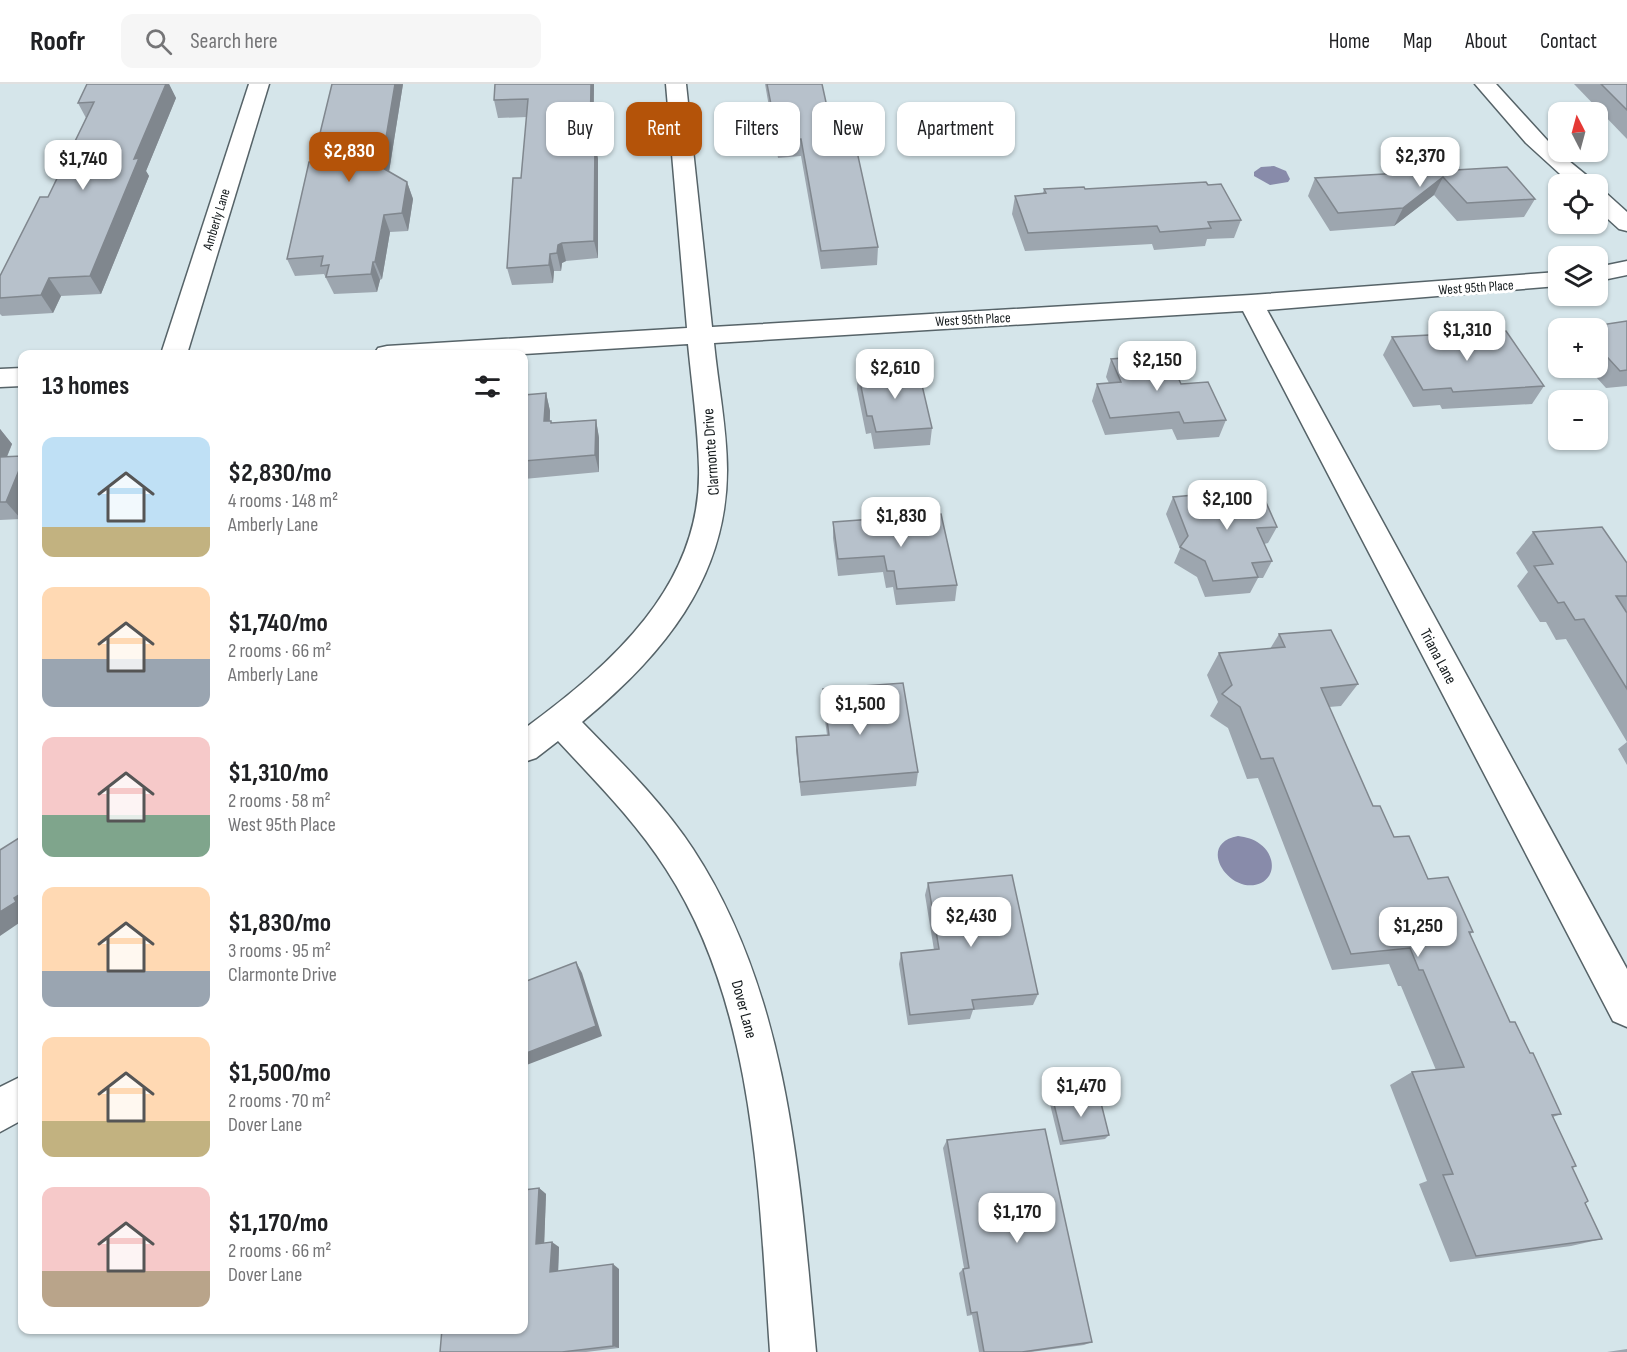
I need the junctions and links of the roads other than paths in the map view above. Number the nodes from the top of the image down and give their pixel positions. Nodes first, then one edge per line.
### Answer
1 (258, 84) edge
2 (676, 84) edge
3 (1485, 84) edge
4 (1572, 174) edge
5 (1608, 207) edge
6 (1627, 224) edge
7 (1627, 268) edge
8 (1608, 272) edge
9 (1548, 280) edge
10 (1251, 303) junction
11 (700, 334) junction
12 (175, 350) edge
13 (450, 350) edge
14 (18, 377) edge
15 (0, 378) edge
16 (560, 721) junction
17 (528, 745) edge
18 (1627, 1008) edge
19 (18, 1099) edge
20 (0, 1112) edge
21 (793, 1352) edge

1 - 12 street, Amberly Lane
2 - 11 street, Clarmonte Drive
3 - 4 street
5 - 6 street
7 - 8 street
9 - 10 street, West 95th Place
10 - 11 street, West 95th Place
10 - 18 street, Triana Lane
11 - 13 street, West 95th Place
11 - 16 street, Clarmonte Drive
14 - 15 street
16 - 17 street, Clarmonte Drive
16 - 21 street, Dover Lane
19 - 20 street

